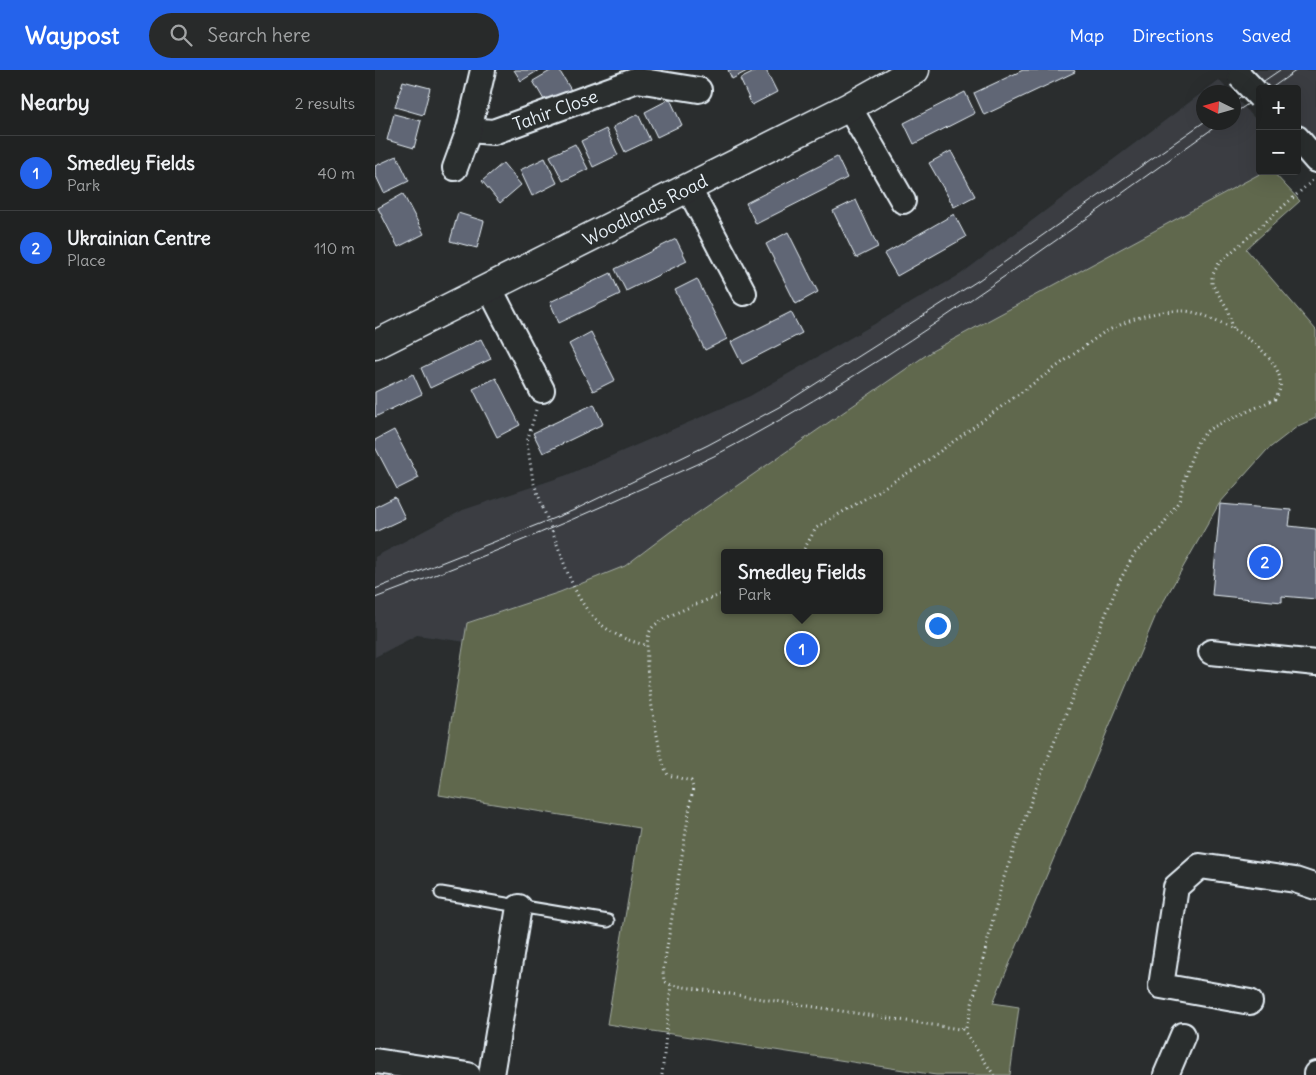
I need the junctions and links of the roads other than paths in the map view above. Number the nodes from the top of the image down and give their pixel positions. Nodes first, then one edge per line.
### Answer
1 (483, 70) edge
2 (915, 70) edge
3 (1236, 73) edge
4 (699, 90) dead end
5 (1256, 93) edge
6 (849, 107) junction
7 (469, 130) junction
8 (1301, 143) edge
9 (1316, 160) edge
10 (455, 168) dead end
11 (688, 187) junction
12 (903, 201) dead end
13 (489, 288) junction
14 (744, 293) dead end
15 (375, 345) edge
16 (542, 390) road end
17 (1211, 652) dead end
18 (1316, 663) edge
19 (1316, 887) edge
20 (441, 893) dead end
21 (519, 908) junction
22 (609, 921) dead end
23 (1250, 1002) dead end
24 (1183, 1035) dead end
25 (375, 1061) edge
26 (404, 1070) edge
27 (468, 1075) edge
28 (491, 1075) edge
29 (1166, 1075) edge

1 - 7 street
2 - 6 street, Woodlands Road
3 - 5 street, bridge
4 - 7 street, Tahir Close
6 - 11 street, Woodlands Road
6 - 12 street
7 - 10 street
8 - 9 street
11 - 13 street, Woodlands Road
11 - 14 street
13 - 15 street, Woodlands Road
13 - 16 street
17 - 18 street
19 - 23 street
20 - 21 lane
21 - 22 lane
21 - 28 street
24 - 29 street
25 - 26 street
26 - 27 street

